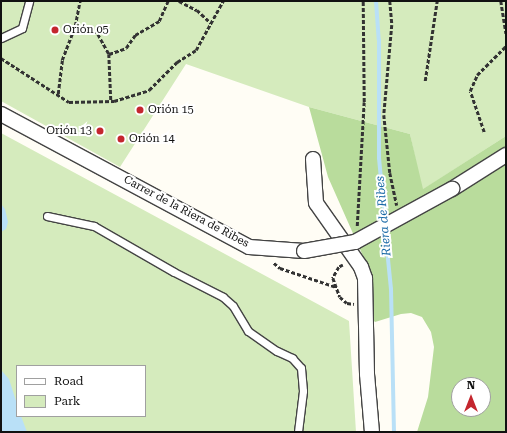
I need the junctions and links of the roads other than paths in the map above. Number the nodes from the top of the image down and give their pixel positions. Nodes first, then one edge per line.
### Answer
1 (29, 1) edge
2 (1, 38) edge
3 (1, 114) edge
4 (506, 155) edge
5 (313, 159) dead end
6 (47, 216) dead end
7 (298, 432) edge
8 (372, 432) edge

1 - 2 lane
3 - 4 street, Carrer de la Riera de Ribes, bridge
5 - 8 street
6 - 7 lane

